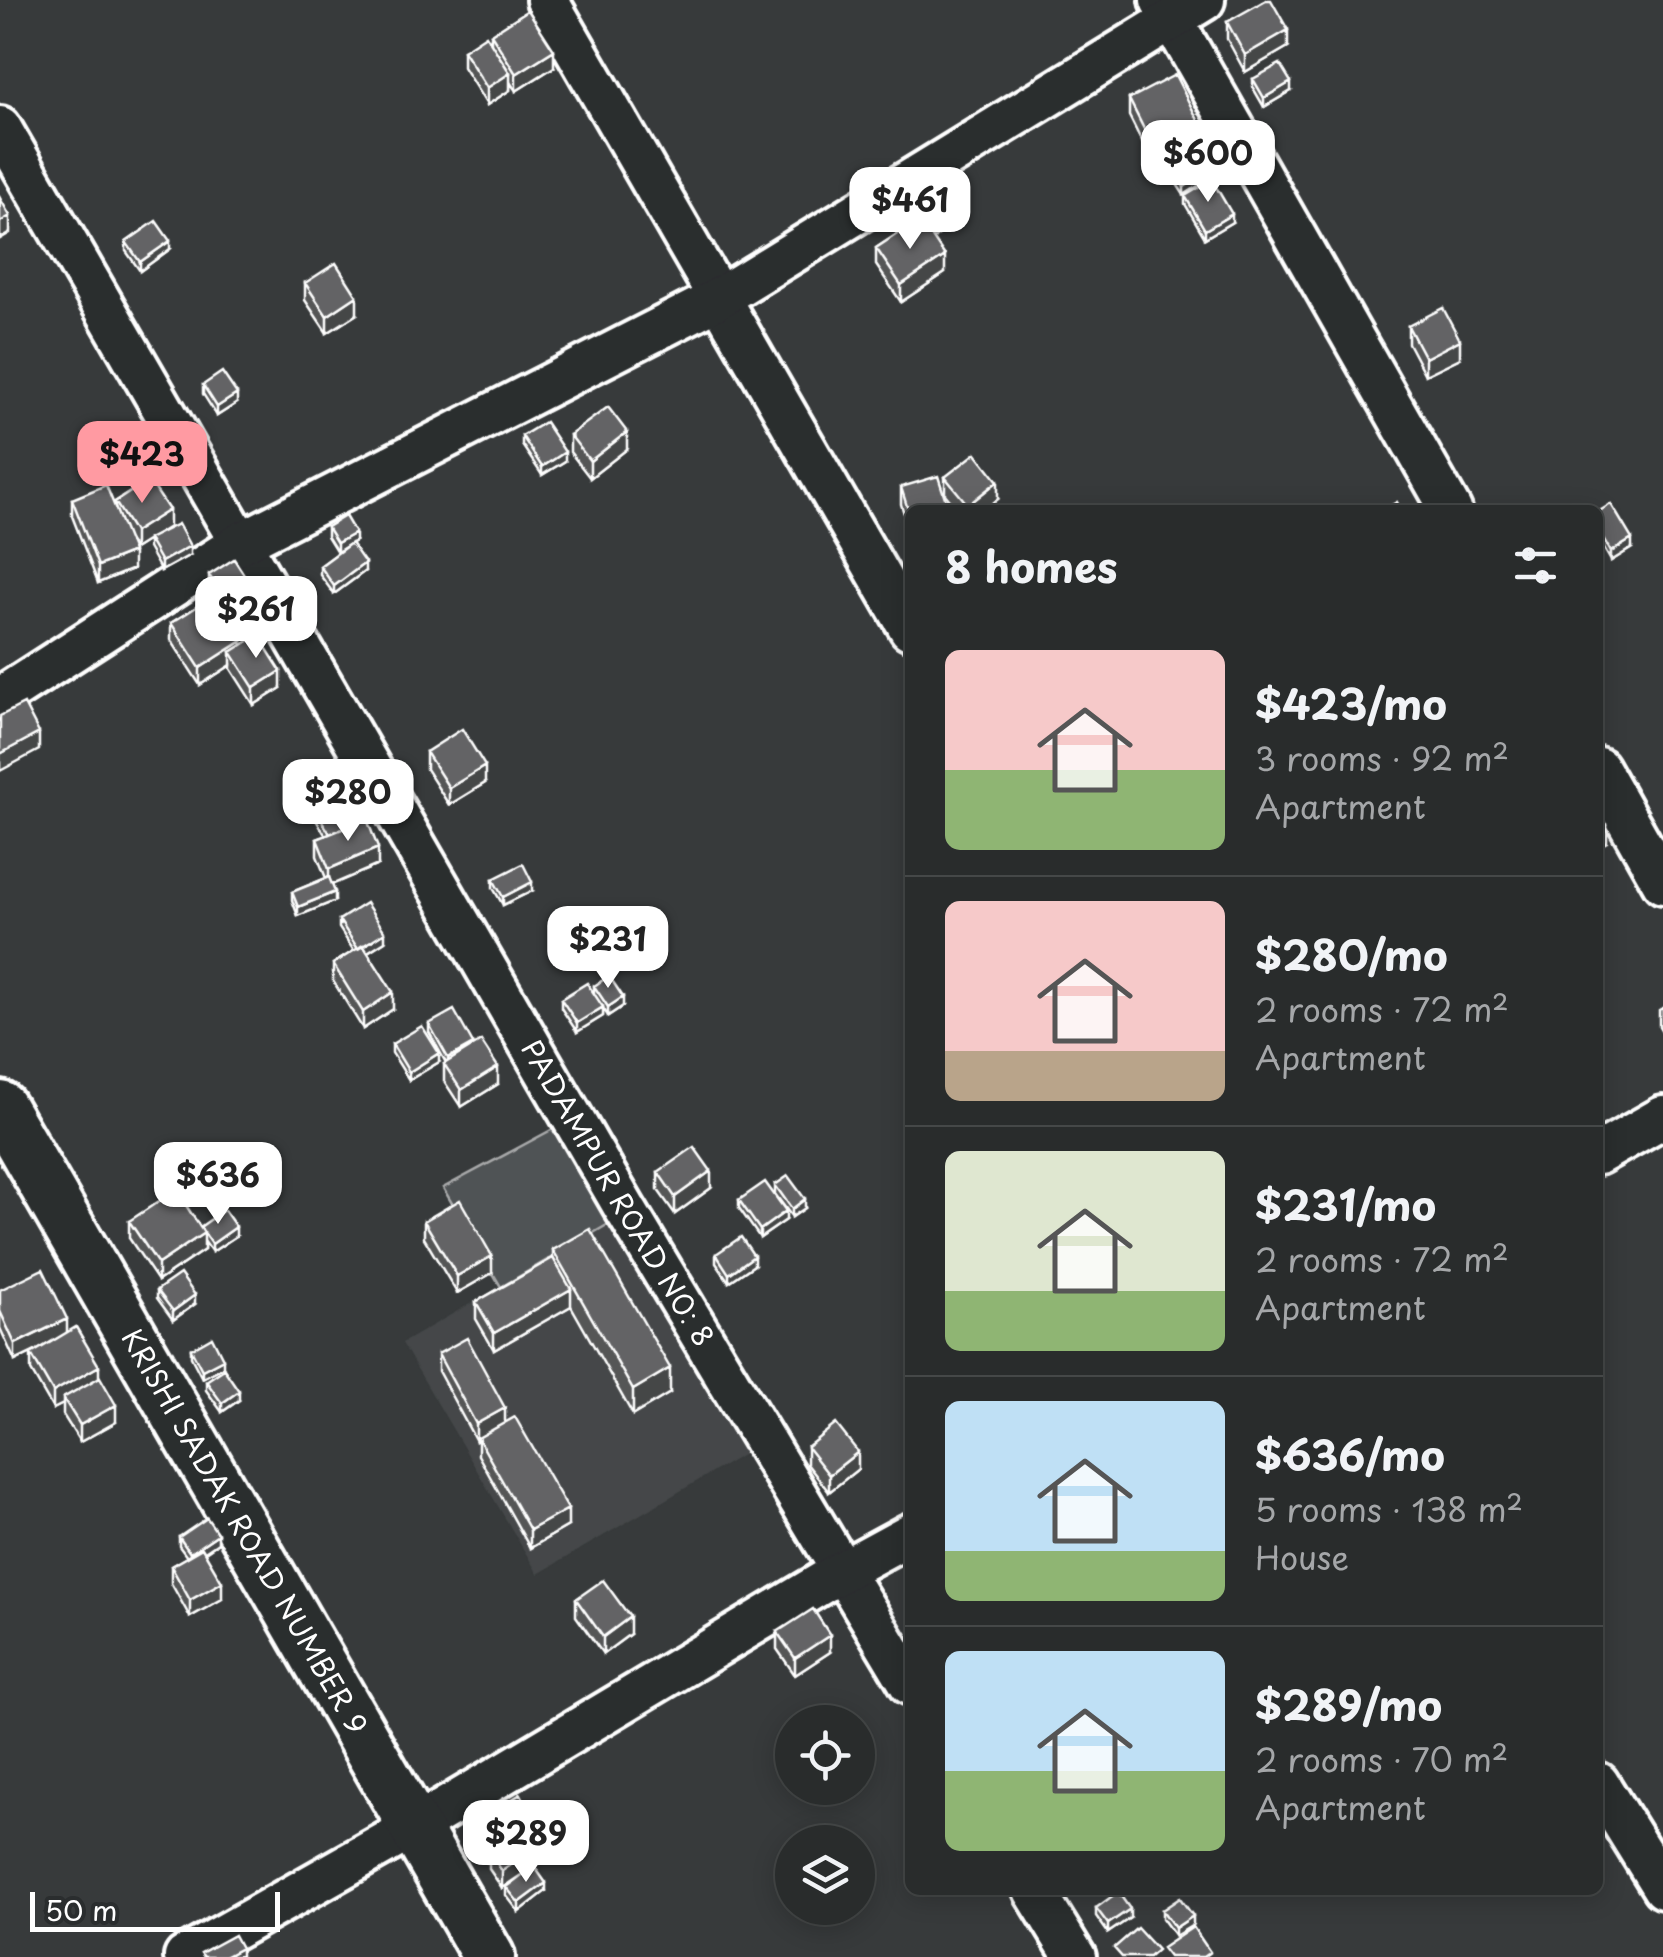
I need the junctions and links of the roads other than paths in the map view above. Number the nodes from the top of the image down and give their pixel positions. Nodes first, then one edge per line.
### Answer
1 (547, 0) edge
2 (1179, 6) edge
3 (0, 127) edge
4 (718, 298) junction
5 (1448, 505) edge
6 (240, 543) junction
7 (905, 620) edge
8 (0, 698) edge
9 (1603, 777) edge
10 (1663, 883) edge
11 (0, 1107) edge
12 (1663, 1117) edge
13 (1603, 1151) edge
14 (905, 1537) edge
15 (842, 1571) junction
16 (905, 1676) edge
17 (1603, 1790) edge
18 (416, 1826) junction
19 (1663, 1888) edge
20 (1037, 1895) edge
21 (185, 1957) edge
22 (489, 1957) edge
23 (1075, 1957) edge

1 - 4 street
2 - 4 street
2 - 5 street
3 - 6 street, PADAMPUR ROAD NO: 8
4 - 6 street
4 - 7 street
6 - 8 street
6 - 15 street, PADAMPUR ROAD NO: 8
9 - 10 street
11 - 18 street, KRISHI SADAK ROAD NUMBER 9
12 - 13 street
14 - 15 street
15 - 16 street, PADAMPUR ROAD NO: 8
15 - 18 street
17 - 19 street
18 - 21 street
18 - 22 street, KRISHI SADAK ROAD NUMBER 9
20 - 23 street

